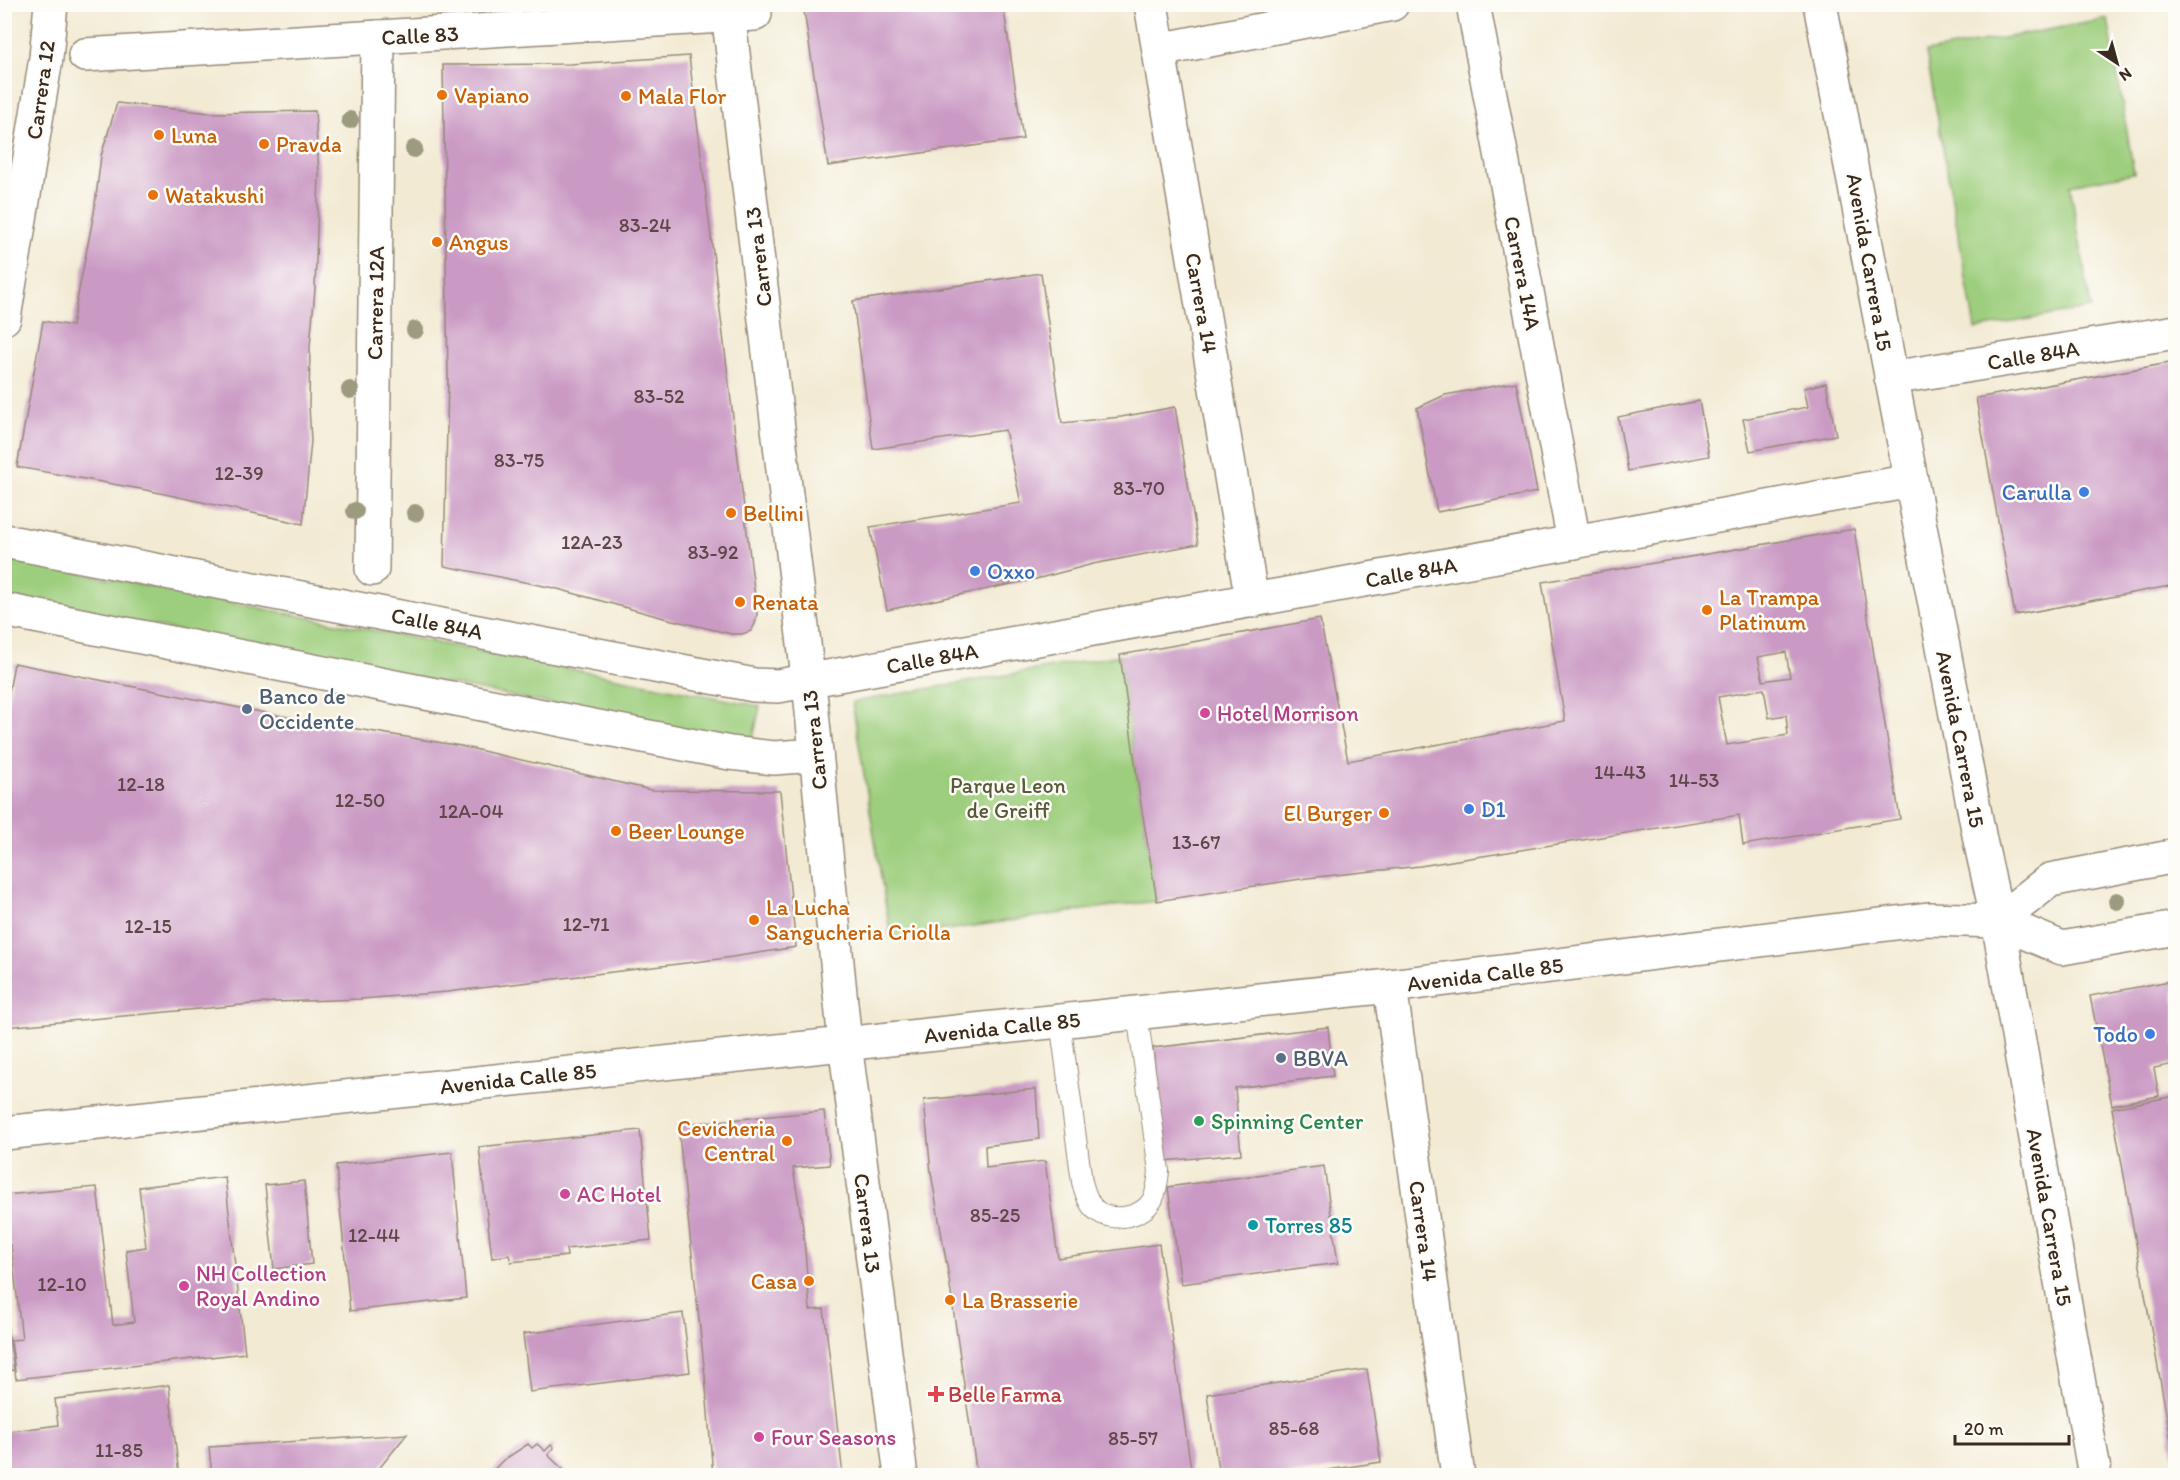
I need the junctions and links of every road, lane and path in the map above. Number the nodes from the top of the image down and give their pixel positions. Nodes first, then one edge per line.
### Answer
1 (51, 4) edge
2 (1151, 4) edge
3 (1392, 4) edge
4 (1473, 4) edge
5 (1820, 4) edge
6 (736, 12) edge
7 (378, 37) junction
8 (1159, 50) junction
9 (85, 56) dead end
10 (4, 318) edge
11 (2175, 332) edge
12 (1891, 378) junction
13 (1911, 481) junction
14 (4, 541) edge
15 (1574, 542) junction
16 (372, 569) dead end
17 (1252, 601) junction
18 (4, 610) edge
19 (808, 681) junction
20 (816, 755) junction
21 (2175, 856) edge
22 (1998, 921) junction
23 (2175, 928) edge
24 (1390, 986) junction
25 (1137, 1013) junction
26 (1060, 1021) junction
27 (845, 1043) junction
28 (4, 1133) edge
29 (901, 1476) edge
30 (1458, 1476) edge
31 (2095, 1476) edge

1 - 10 street, Carrera 12
2 - 8 street, Carrera 14
3 - 8 street
4 - 15 street, Carrera 14A
5 - 12 street, Avenida Carrera 15
6 - 7 street, Calle 83
6 - 19 street, Carrera 13
7 - 9 street, Calle 83
7 - 16 street, Carrera 12A
8 - 17 street, Carrera 14
11 - 12 street, Calle 84A
12 - 13 street, Avenida Carrera 15
13 - 15 street, Calle 84A
13 - 22 street, Avenida Carrera 15
14 - 19 street, Calle 84A
15 - 17 street, Calle 84A
17 - 19 street, Calle 84A
18 - 20 street
19 - 20 street, Carrera 13
20 - 27 street, Carrera 13
21 - 22 street
22 - 23 street, Avenida Calle 85
22 - 24 street, Avenida Calle 85
22 - 31 street, Avenida Carrera 15
24 - 25 street, Avenida Calle 85
24 - 30 street, Carrera 14
25 - 26 street, Avenida Calle 85
25 - 26 lane
26 - 27 street, Avenida Calle 85
27 - 28 street, Avenida Calle 85
27 - 29 street, Carrera 13

